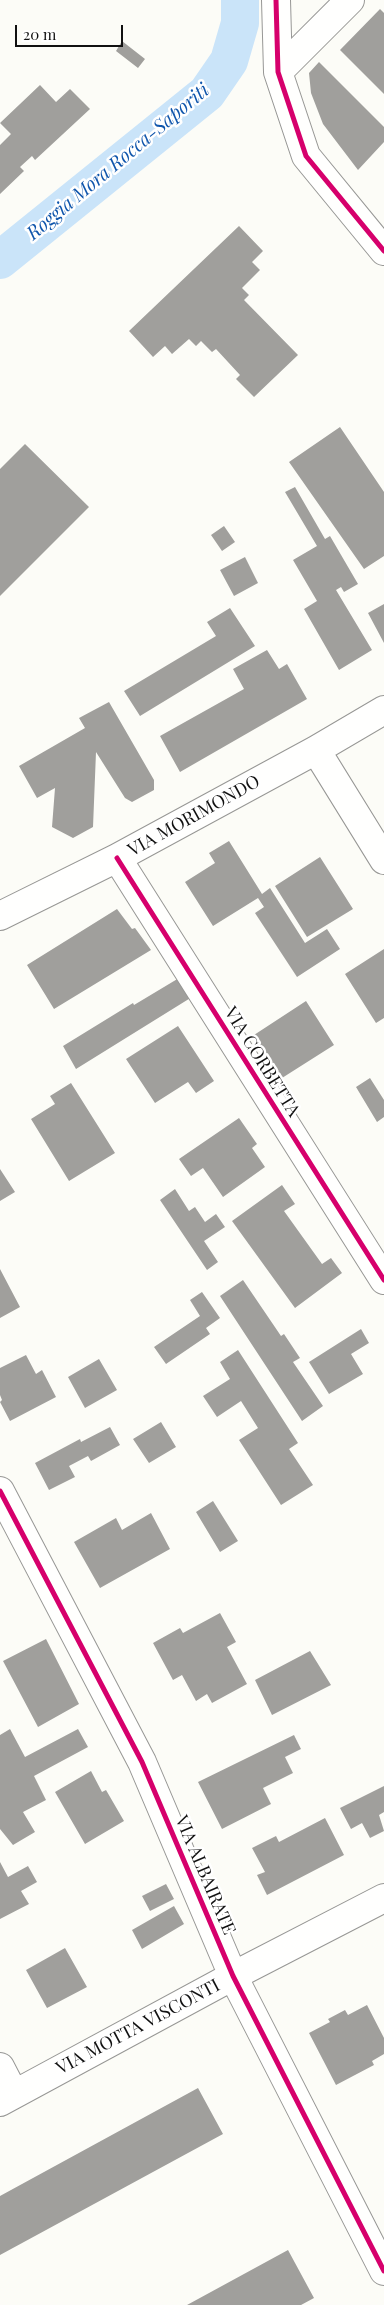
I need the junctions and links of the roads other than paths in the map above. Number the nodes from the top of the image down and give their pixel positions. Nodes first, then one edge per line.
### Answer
1 (276, 0) edge
2 (350, 0) edge
3 (278, 72) junction
4 (384, 251) edge
5 (384, 710) edge
6 (316, 750) junction
7 (117, 858) junction
8 (384, 860) edge
9 (0, 916) edge
10 (384, 1280) edge
11 (0, 1491) edge
12 (384, 1898) edge
13 (233, 1976) junction
14 (0, 2067) edge
15 (7, 2098) edge
16 (384, 2271) edge

1 - 3 street
2 - 3 street
3 - 4 street
5 - 6 street, VIA MORIMONDO
6 - 7 street, VIA MORIMONDO
6 - 8 street
7 - 9 street, VIA MORIMONDO
7 - 10 street, VIA CORBETTA
11 - 13 street, VIA ALBAIRATE
12 - 13 street, VIA MOTTA VISCONTI
13 - 15 street, VIA MOTTA VISCONTI
13 - 16 street, VIA ALBAIRATE
14 - 15 street

